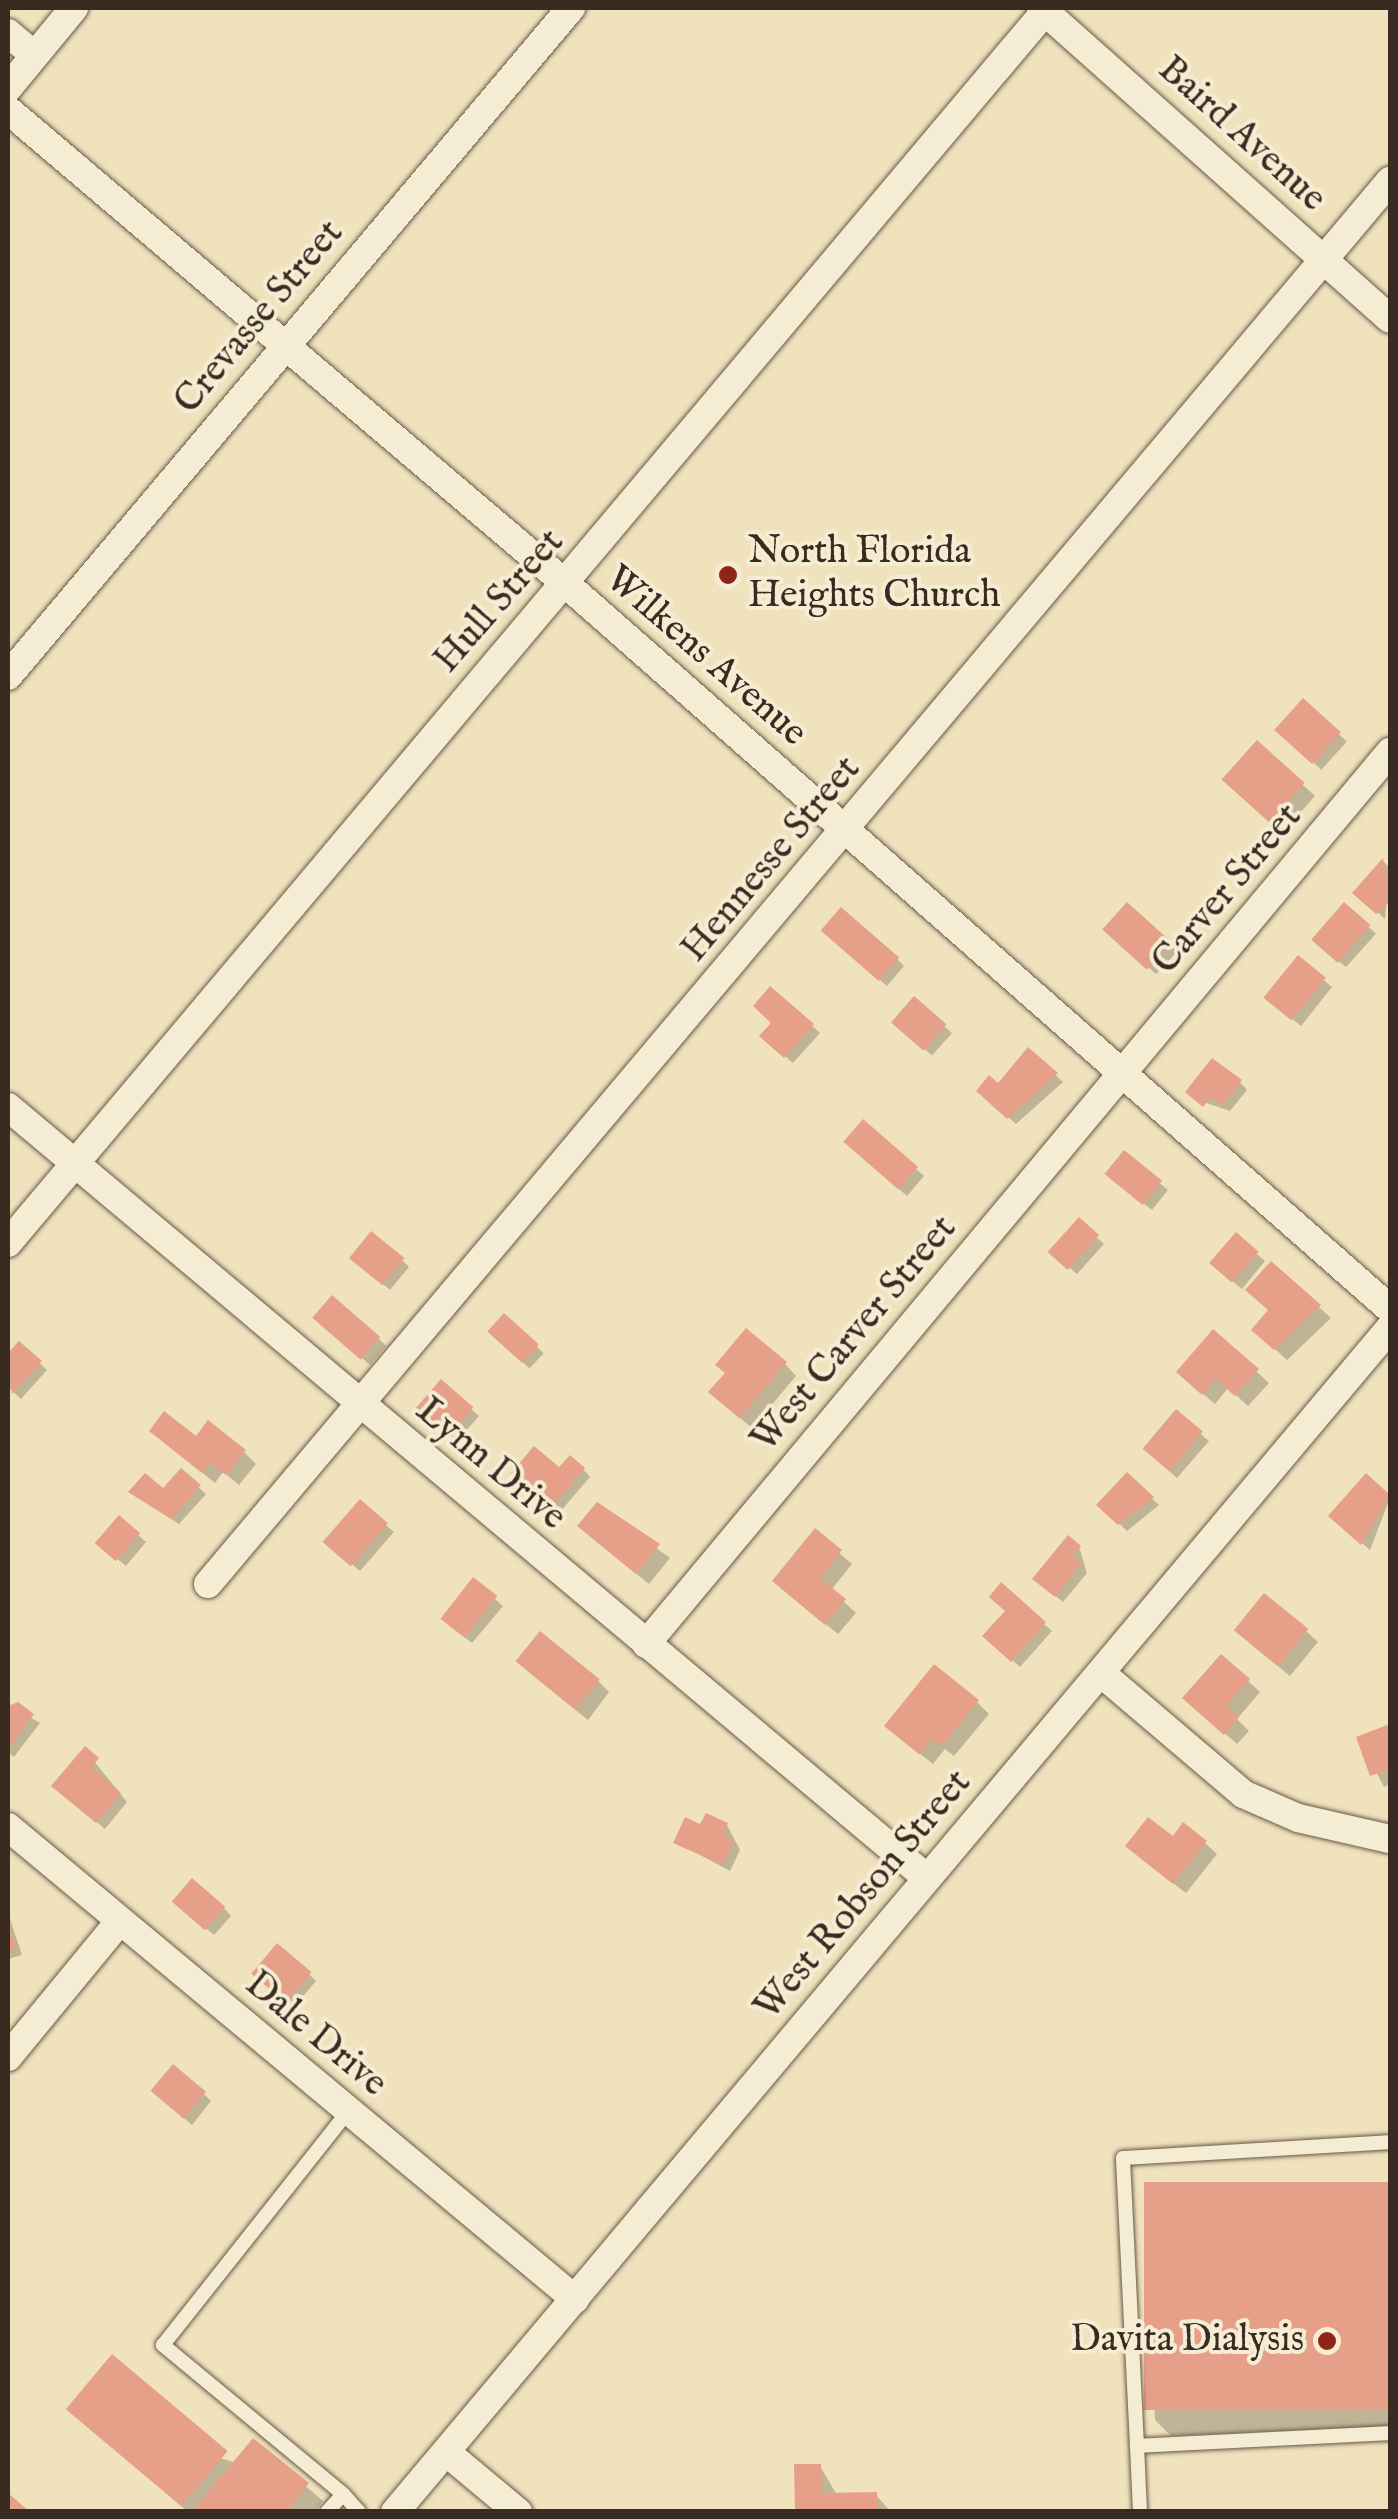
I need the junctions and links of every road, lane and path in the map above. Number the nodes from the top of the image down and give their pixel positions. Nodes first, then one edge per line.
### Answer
1 (74, 8) edge
2 (571, 8) edge
3 (1045, 9) edge
4 (8, 34) edge
5 (34, 55) junction
6 (8, 88) edge
7 (8, 110) edge
8 (1390, 181) edge
9 (1325, 260) junction
10 (1390, 319) edge
11 (285, 347) junction
12 (566, 584) junction
13 (8, 676) edge
14 (1390, 752) edge
15 (846, 831) junction
16 (1122, 1075) junction
17 (8, 1107) edge
18 (74, 1164) junction
19 (8, 1243) edge
20 (1390, 1309) edge
21 (1390, 1328) edge
22 (360, 1406) junction
23 (208, 1584) dead end
24 (646, 1644) junction
25 (1101, 1673) junction
26 (8, 1827) edge
27 (1390, 1839) edge
28 (927, 1878) junction
29 (119, 1922) junction
30 (8, 2057) edge
31 (348, 2112) junction
32 (1390, 2142) edge
33 (575, 2299) junction
34 (1390, 2433) edge
35 (1137, 2446) junction
36 (446, 2452) junction
37 (343, 2494) junction
38 (327, 2512) edge
39 (359, 2512) edge
40 (395, 2512) edge
41 (518, 2512) edge
42 (1140, 2512) edge

1 - 5 street
2 - 11 street, Crevasse Street
3 - 9 street, Baird Avenue
3 - 12 street, Hull Street
4 - 5 street
5 - 6 street
7 - 11 street, Wilkens Avenue
8 - 9 street, Hennesse Street
9 - 10 street, Baird Avenue
9 - 15 street, Hennesse Street
11 - 12 street, Wilkens Avenue
11 - 13 street, Crevasse Street
12 - 15 street, Wilkens Avenue
12 - 18 street, Hull Street
14 - 16 street, Carver Street
15 - 16 street, Wilkens Avenue
15 - 22 street, Hennesse Street
16 - 20 street, Wilkens Avenue
16 - 24 street, West Carver Street
17 - 18 street, Lynn Drive
18 - 19 street, Hull Street
18 - 22 street, Lynn Drive
21 - 25 street, West Robson Street
22 - 23 street, Hennesse Street
22 - 24 street, Lynn Drive
24 - 28 street, Lynn Drive
25 - 27 street
25 - 28 street, West Robson Street
26 - 29 street, Dale Drive
28 - 33 street, West Robson Street
29 - 30 street
29 - 31 street, Dale Drive
31 - 33 street, Dale Drive
31 - 37 lane
32 - 35 lane
33 - 36 street, West Robson Street
34 - 35 lane
35 - 42 lane
36 - 40 street, West Robson Street
36 - 41 street
37 - 38 lane
37 - 39 lane

